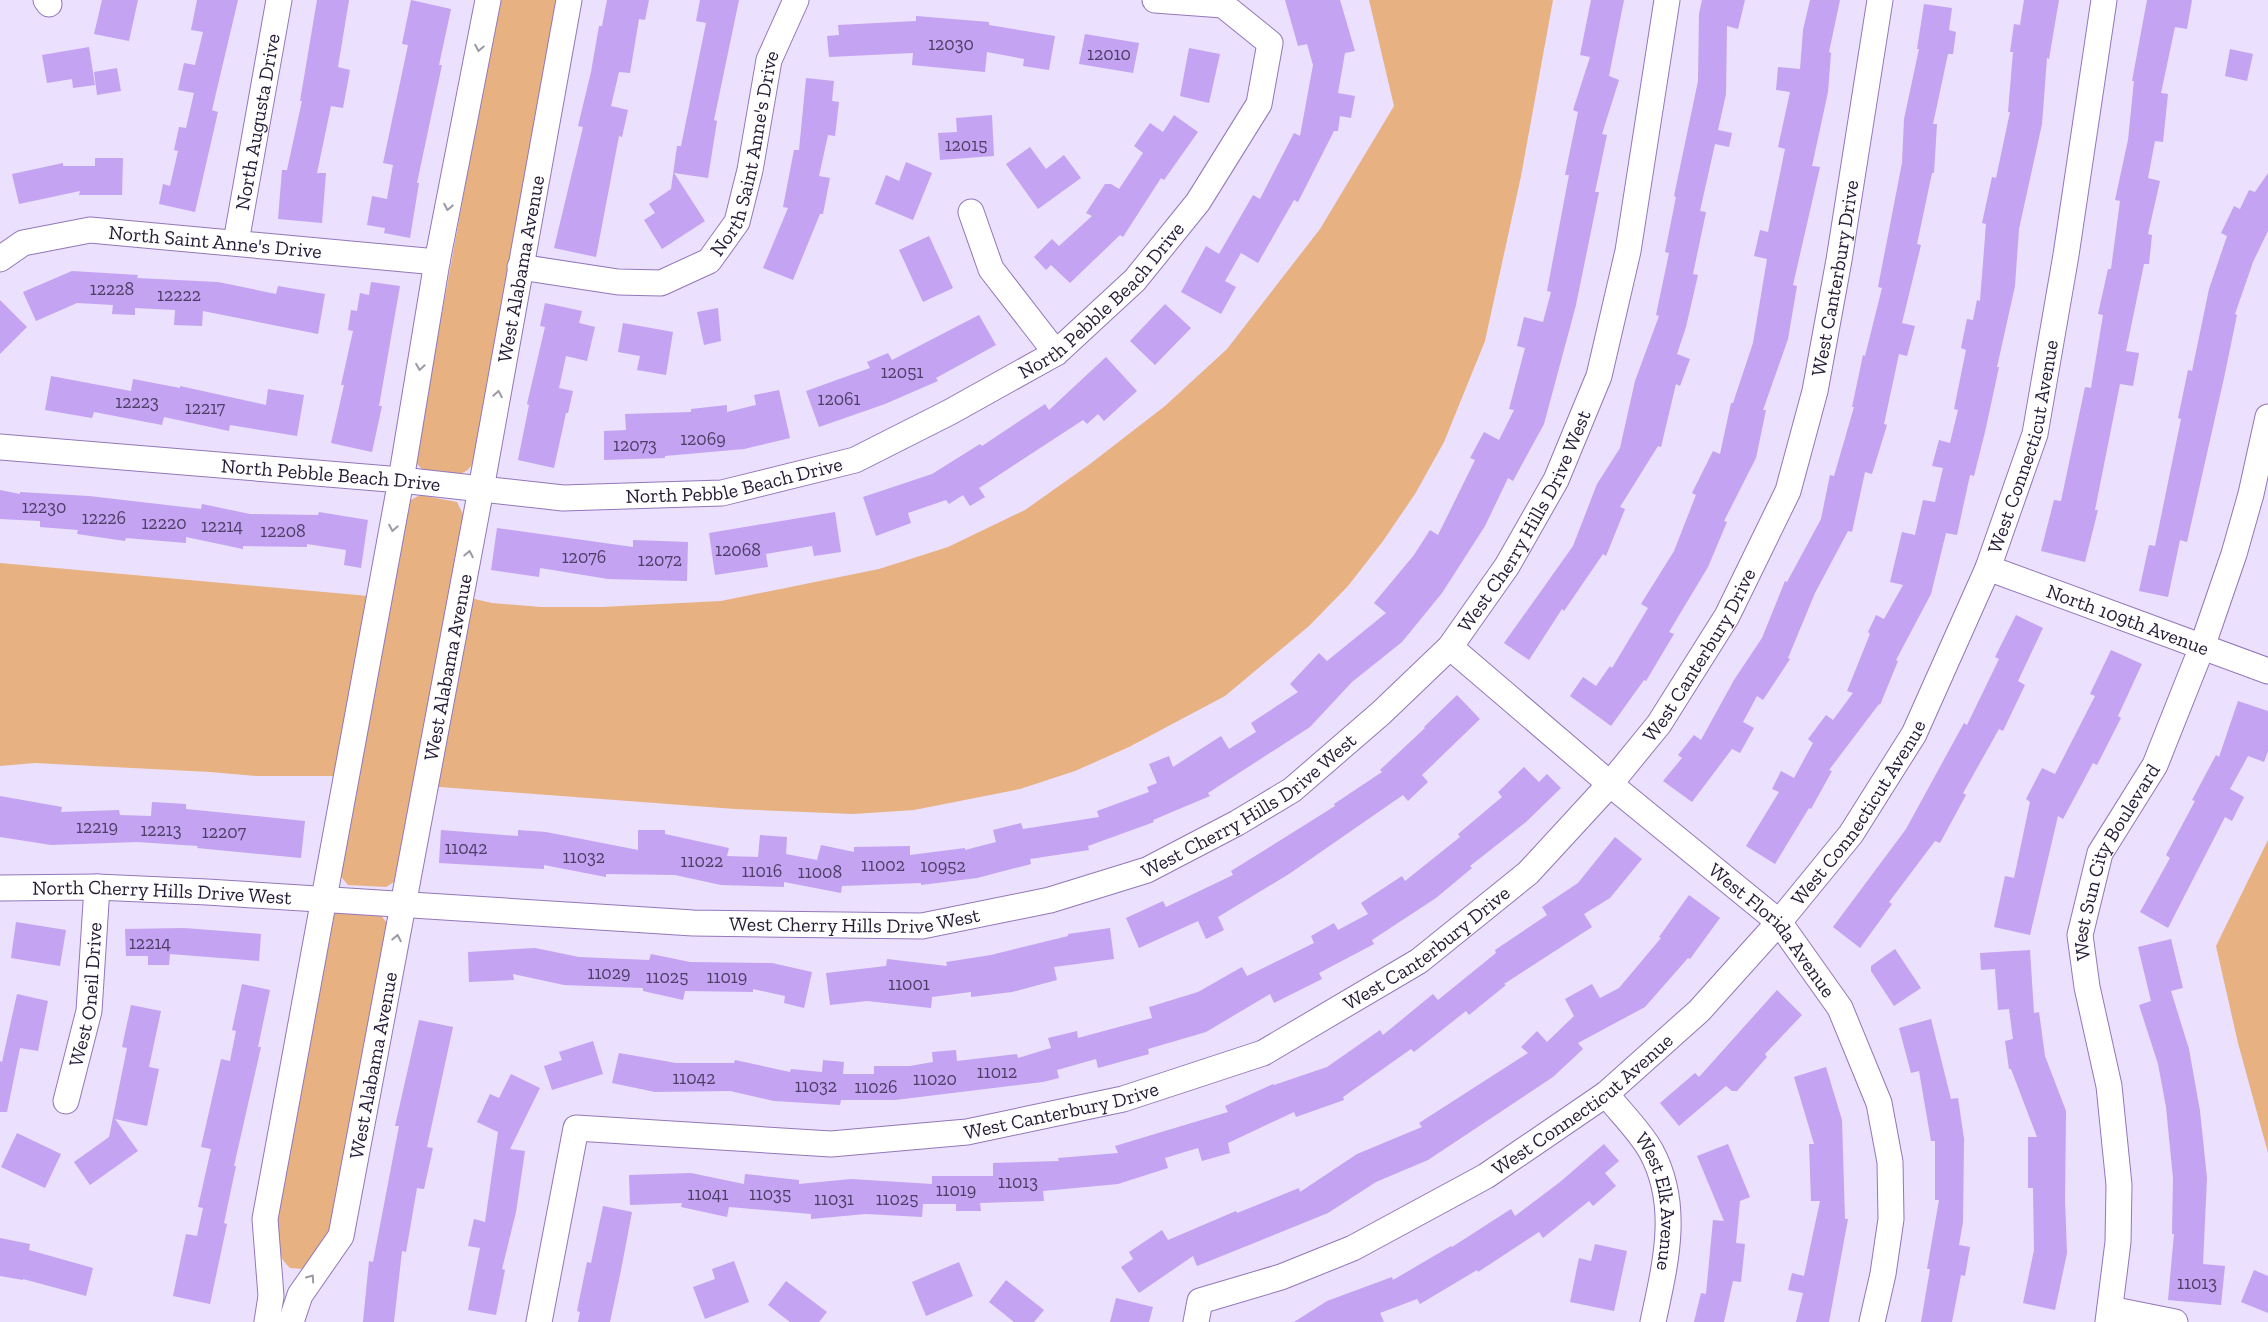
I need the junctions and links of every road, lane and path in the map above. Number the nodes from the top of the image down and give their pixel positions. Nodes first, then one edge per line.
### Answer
1 (279, 0) edge
2 (488, 0) edge
3 (568, 0) edge
4 (796, 0) edge
5 (1155, 0) edge
6 (1667, 0) edge
7 (1880, 0) edge
8 (2104, 0) edge
9 (971, 212) dead end
10 (236, 242) junction
11 (0, 259) edge
12 (437, 262) junction
13 (520, 267) junction
14 (1056, 353) junction
15 (2267, 431) edge
16 (0, 447) edge
17 (402, 480) junction
18 (481, 489) junction
19 (1988, 568) junction
20 (1450, 647) junction
21 (2202, 647) junction
22 (2268, 671) edge
23 (1610, 784) junction
24 (97, 887) junction
25 (0, 888) edge
26 (325, 898) junction
27 (403, 904) junction
28 (1779, 922) junction
29 (1606, 1094) junction
30 (66, 1101) dead end
31 (2109, 1316) edge
32 (267, 1322) edge
33 (291, 1322) edge
34 (539, 1322) edge
35 (1196, 1322) edge
36 (1653, 1322) edge
37 (1872, 1322) edge
38 (2175, 1322) edge

1 - 10 street, North Augusta Drive
2 -> 12 street
3 - 13 street, West Alabama Avenue
4 - 13 street, North Saint Anne's Drive
5 - 14 street, North Pebble Beach Drive
6 - 20 street, West Cherry Hills Drive West
7 - 23 street, West Canterbury Drive
8 - 19 street, West Connecticut Avenue
9 - 14 street
10 - 11 street, North Saint Anne's Drive
10 - 12 street, North Saint Anne's Drive
12 -> 17 street
18 -> 13 street, West Alabama Avenue
14 - 18 street, North Pebble Beach Drive
15 - 21 street, West Sun City Boulevard
16 - 17 street, North Pebble Beach Drive
17 - 18 street, North Pebble Beach Drive
17 -> 26 street
27 -> 18 street, West Alabama Avenue
19 - 21 street, North 109th Avenue
19 - 28 street, West Connecticut Avenue
20 - 23 street, West Florida Avenue
20 - 27 street, West Cherry Hills Drive West
21 - 22 street, North 109th Avenue
21 - 31 street, West Sun City Boulevard
23 - 28 street, West Florida Avenue
23 - 34 street, West Canterbury Drive
24 - 25 street, North Cherry Hills Drive West
24 - 26 street, North Cherry Hills Drive West
24 - 30 street, West Oneil Drive
26 - 27 street, West Cherry Hills Drive West
26 - 32 street
33 -> 27 street, West Alabama Avenue
28 - 29 street, West Connecticut Avenue
28 - 37 street, West Florida Avenue
29 - 35 street, West Connecticut Avenue
29 - 36 street, West Elk Avenue
31 - 38 street

